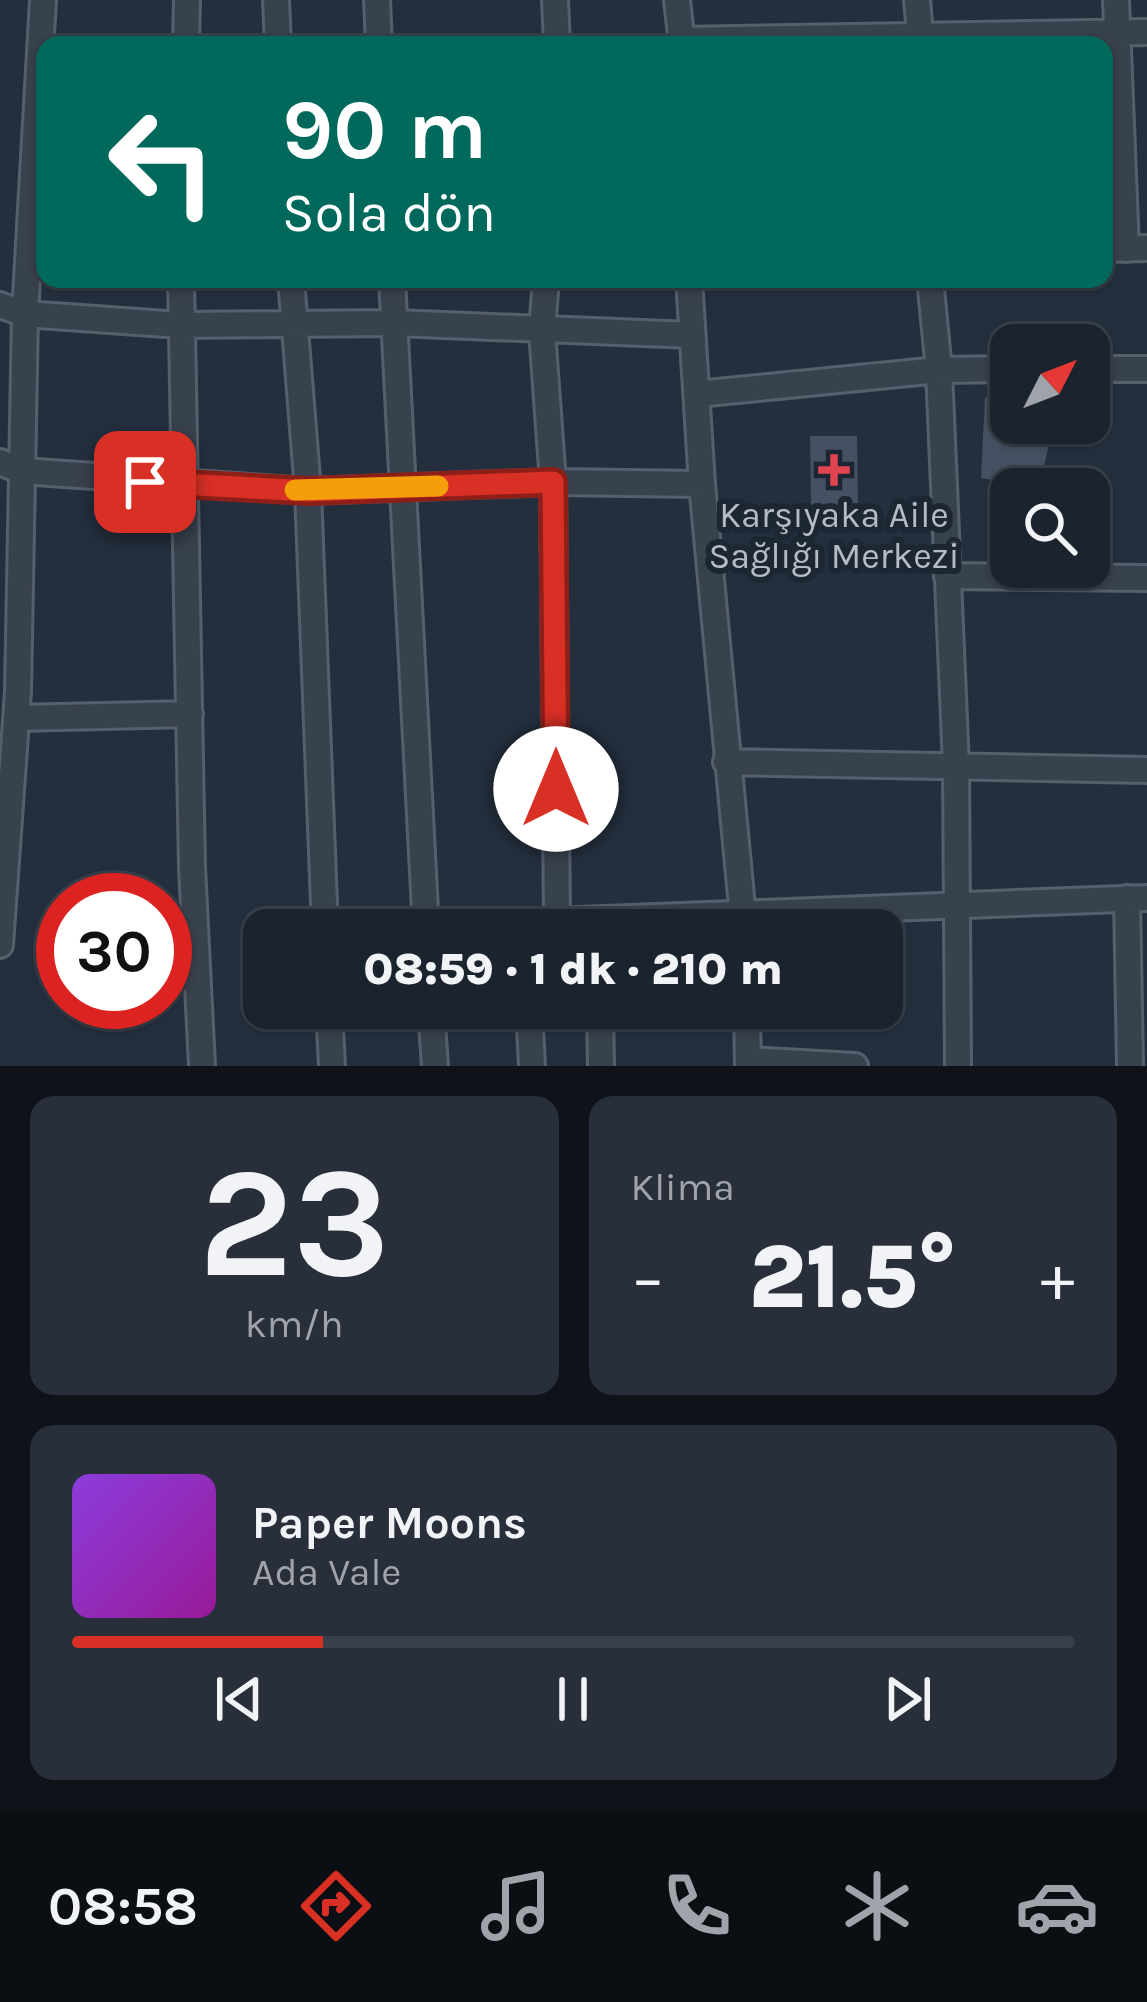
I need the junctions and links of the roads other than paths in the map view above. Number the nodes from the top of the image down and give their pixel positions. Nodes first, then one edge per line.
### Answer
1 (43, 0) edge
2 (187, 0) edge
3 (275, 0) edge
4 (376, 0) edge
5 (555, 0) edge
6 (677, 0) edge
7 (917, 0) edge
8 (1116, 0) edge
9 (1147, 32) edge
10 (1117, 34) junction
11 (41, 36) edge
12 (186, 36) edge
13 (277, 36) edge
14 (378, 36) edge
15 (557, 36) edge
16 (680, 36) edge
17 (920, 36) edge
18 (1051, 36) edge
19 (36, 122) edge
20 (1126, 248) edge
21 (181, 288) edge
22 (291, 288) edge
23 (393, 288) edge
24 (545, 288) edge
25 (688, 288) edge
26 (931, 288) edge
27 (0, 305) edge
28 (25, 314) junction
29 (395, 323) junction
30 (180, 325) junction
31 (293, 326) junction
32 (542, 331) junction
33 (691, 335) junction
34 (990, 369) edge
35 (1110, 369) edge
36 (1147, 369) edge
37 (939, 370) junction
38 (698, 394) junction
39 (11, 466) edge
40 (553, 482) junction
41 (701, 484) junction
42 (186, 485) junction
43 (404, 487) junction
44 (308, 491) junction
45 (946, 575) junction
46 (1147, 578) edge
47 (11, 698) edge
48 (190, 714) junction
49 (726, 762) junction
50 (956, 766) junction
51 (1147, 770) edge
52 (1137, 898) edge
53 (959, 905) junction
54 (324, 909) edge
55 (425, 909) edge
56 (556, 909) edge
57 (743, 909) edge
58 (903, 909) edge
59 (0, 945) edge
60 (1139, 1017) edge
61 (330, 1029) edge
62 (432, 1029) edge
63 (530, 1029) edge
64 (600, 1029) edge
65 (747, 1029) edge
66 (748, 1063) edge
67 (202, 1066) edge
68 (332, 1066) edge
69 (435, 1066) edge
70 (532, 1066) edge
71 (601, 1066) edge
72 (855, 1066) edge
73 (958, 1066) edge
74 (1130, 1066) edge

1 - 11 street
2 - 12 street
3 - 13 street
4 - 14 street
5 - 15 street
6 - 16 street
7 - 17 street
8 - 10 street
9 - 10 street
10 - 18 street
10 - 20 street
19 - 28 street
21 - 30 street
22 - 31 street
23 - 29 street
24 - 32 street
25 - 33 street
26 - 37 street
27 - 28 street
28 - 30 street
28 - 39 street
29 - 31 street
29 - 32 street
29 - 43 street
30 - 31 street
30 - 42 street
31 - 44 street
32 - 33 street
32 - 40 street
33 - 38 street
34 - 37 street
35 - 36 street
37 - 38 street
37 - 45 street
38 - 41 street
39 - 42 street
39 - 47 street
40 - 41 street
40 - 43 street
40 - 56 street
41 - 49 street
42 - 44 street
42 - 48 street
43 - 44 street
43 - 55 street
44 - 54 street
45 - 46 street
45 - 50 street
47 - 48 street
47 - 59 street
48 - 67 street
49 - 50 street
49 - 57 street
50 - 51 street
50 - 53 street
52 - 53 street
52 - 60 street
53 - 58 street
53 - 73 street
60 - 74 street
61 - 68 street
62 - 69 street
63 - 70 street
64 - 71 street
65 - 66 street
66 - 72 street

